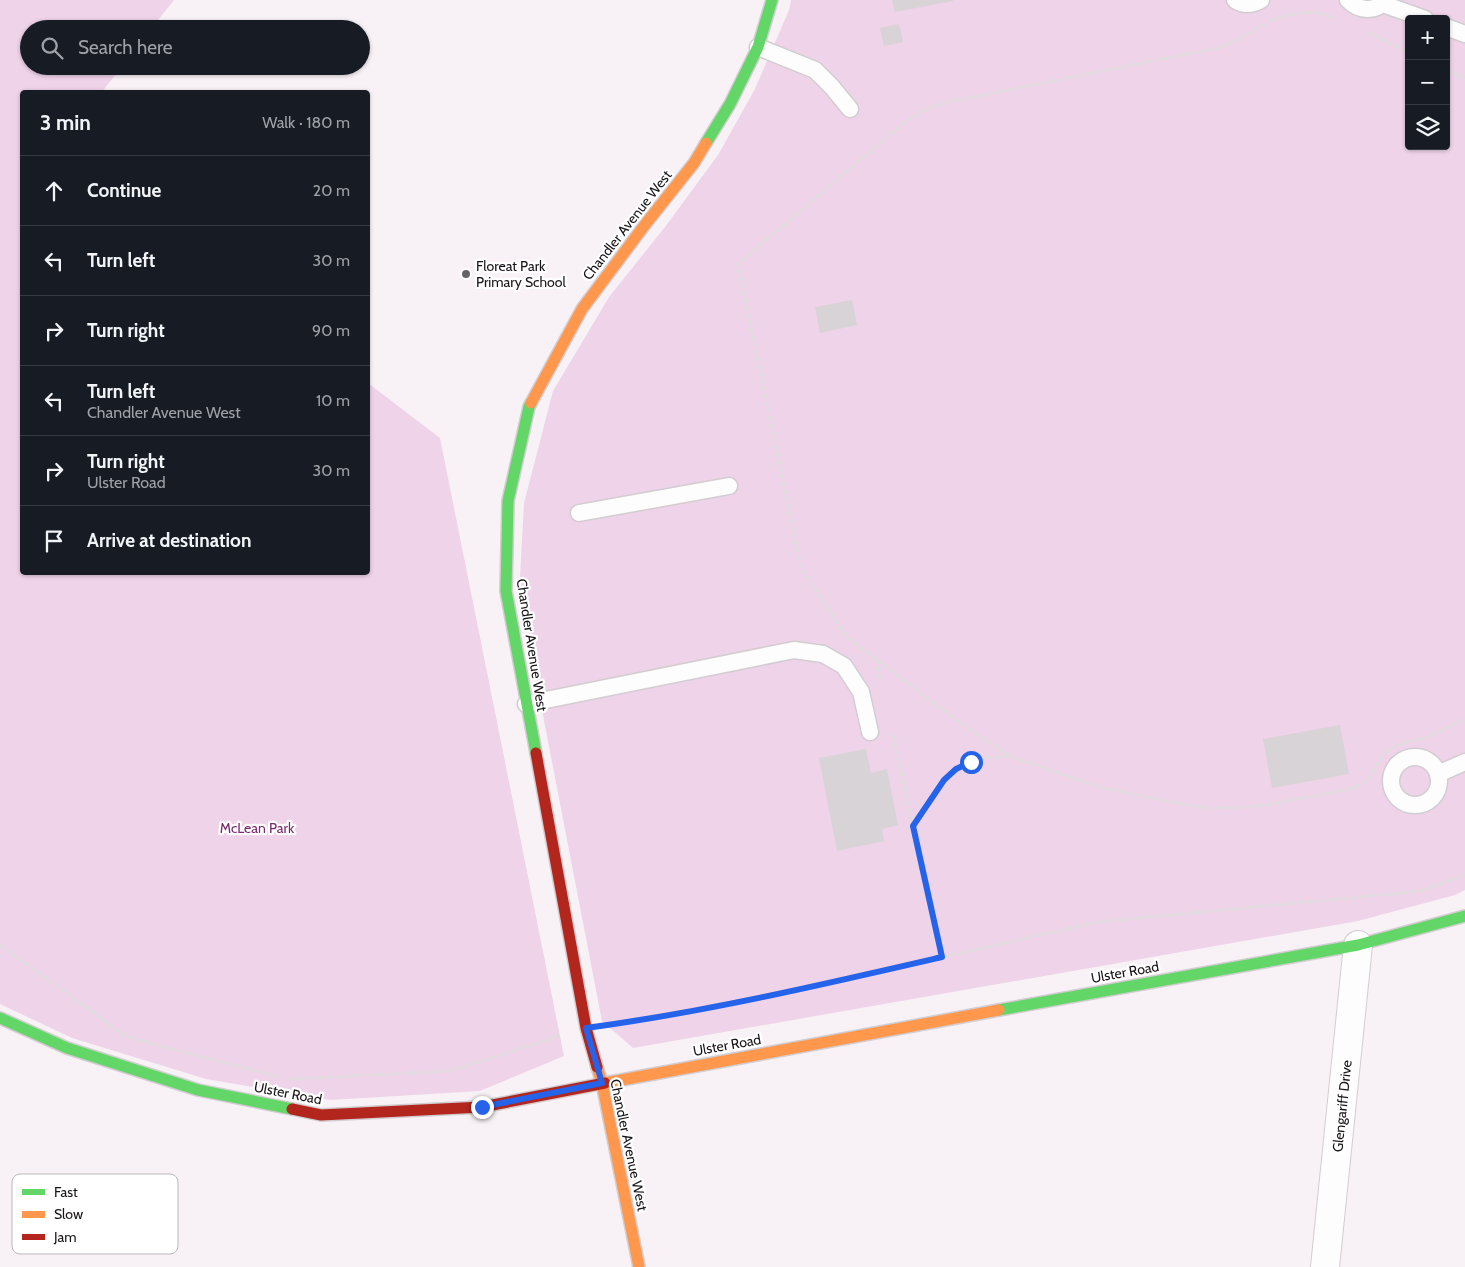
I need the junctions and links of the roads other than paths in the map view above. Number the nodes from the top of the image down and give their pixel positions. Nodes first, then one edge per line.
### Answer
1 (772, 0) edge
2 (1235, 0) edge
3 (1261, 0) edge
4 (1348, 0) edge
5 (1384, 2) edge
6 (1415, 15) edge
7 (1450, 28) edge
8 (1465, 34) edge
9 (758, 47) junction
10 (850, 109) dead end
11 (729, 486) dead end
12 (579, 513) dead end
13 (526, 704) junction
14 (870, 732) dead end
15 (1465, 762) edge
16 (1438, 774) dead end
17 (1465, 916) edge
18 (1358, 945) junction
19 (0, 1018) edge
20 (602, 1083) junction
21 (639, 1267) edge
22 (1325, 1267) edge

1 - 9 street, Chandler Avenue West
2 - 3 lane
4 - 5 lane
5 - 6 lane
7 - 8 lane
9 - 10 lane
9 - 13 street, Chandler Avenue West
11 - 12 lane
13 - 14 lane
13 - 20 street, Chandler Avenue West
15 - 16 lane
17 - 18 street, Ulster Road
18 - 20 street, Ulster Road
18 - 22 street, Glengariff Drive
19 - 20 street, Ulster Road
20 - 21 street, Chandler Avenue West

